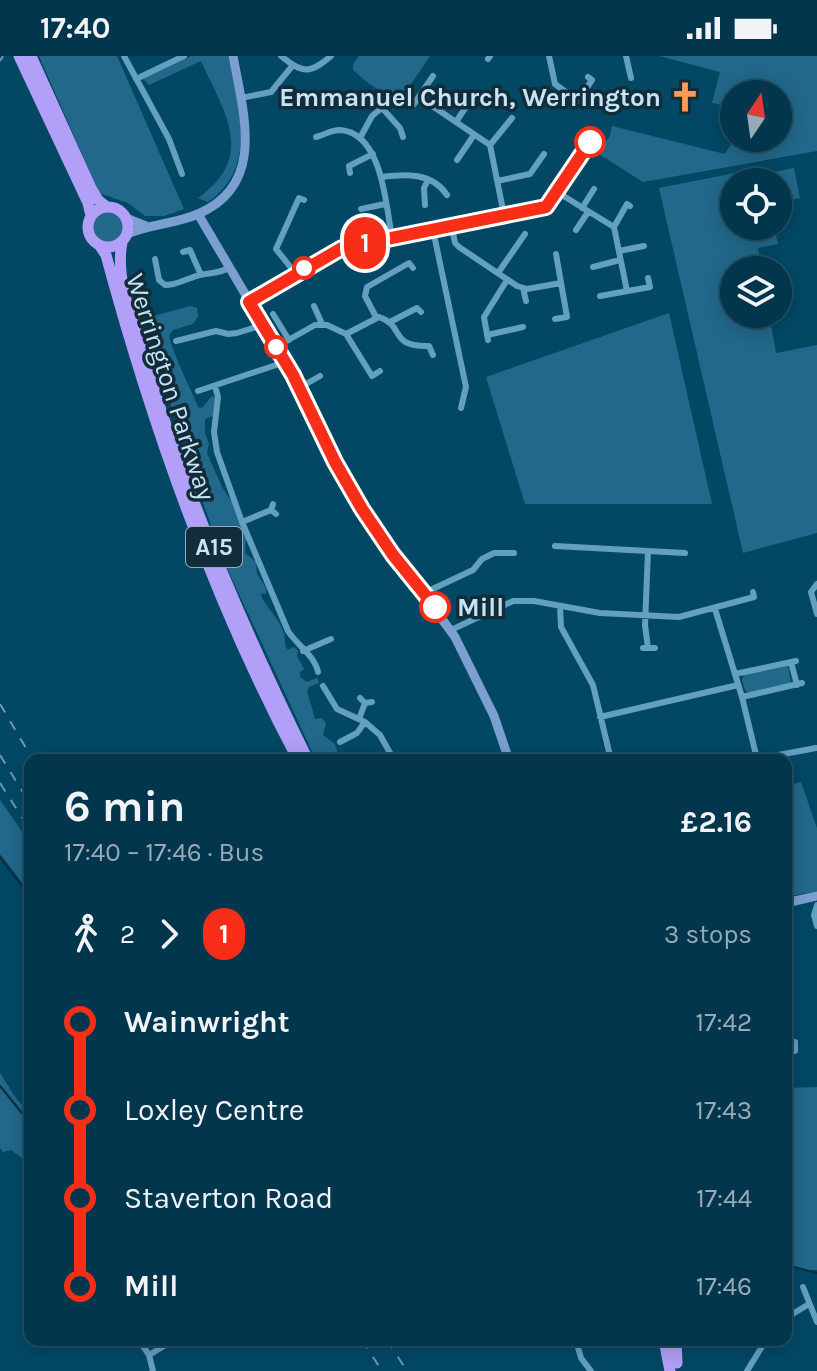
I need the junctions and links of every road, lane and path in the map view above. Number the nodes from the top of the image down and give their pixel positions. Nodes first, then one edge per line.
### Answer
1 (19, 56) edge
2 (31, 56) edge
3 (124, 56) edge
4 (184, 56) edge
5 (233, 56) edge
6 (281, 56) edge
7 (331, 56) edge
8 (549, 56) edge
9 (626, 56) edge
10 (293, 65) junction
11 (433, 76) dead end
12 (588, 77) dead end
13 (631, 78) dead end
14 (136, 79) junction
15 (473, 96) dead end
16 (241, 98) junction
17 (389, 102) dead end
18 (382, 108) junction
19 (512, 118) dead end
20 (456, 122) junction
21 (474, 135) junction
22 (316, 137) dead end
23 (403, 137) dead end
24 (360, 138) junction
25 (490, 145) junction
26 (373, 154) junction
27 (544, 154) dead end
28 (457, 160) dead end
29 (178, 170) dead end
30 (350, 173) dead end
31 (381, 177) junction
32 (428, 180) junction
33 (497, 181) junction
34 (594, 189) dead end
35 (447, 195) dead end
36 (304, 200) dead end
37 (385, 204) junction
38 (425, 205) dead end
39 (630, 206) dead end
40 (107, 207) junction
41 (361, 209) dead end
42 (585, 210) junction
43 (198, 214) junction
44 (504, 215) junction
45 (91, 216) junction
46 (126, 218) junction
47 (149, 227) junction
48 (452, 227) junction
49 (614, 227) junction
50 (433, 230) junction
51 (576, 230) dead end
52 (525, 234) dead end
53 (124, 238) junction
54 (392, 238) junction
55 (100, 246) junction
56 (644, 246) dead end
57 (619, 251) junction
58 (183, 252) dead end
59 (556, 254) dead end
60 (155, 259) dead end
61 (620, 260) junction
62 (593, 267) dead end
63 (229, 268) junction
64 (413, 268) dead end
65 (498, 273) junction
66 (296, 274) junction
67 (201, 275) junction
68 (648, 278) dead end
69 (507, 280) junction
70 (561, 283) junction
71 (523, 288) junction
72 (627, 291) junction
73 (600, 296) dead end
74 (526, 301) dead end
75 (249, 302) junction
76 (314, 306) dead end
77 (126, 311) junction
78 (421, 312) dead end
79 (273, 314) dead end
80 (376, 317) junction
81 (555, 319) dead end
82 (390, 322) junction
83 (322, 324) junction
84 (263, 325) junction
85 (523, 327) dead end
86 (131, 329) junction
87 (346, 334) junction
88 (289, 340) junction
89 (176, 341) dead end
90 (276, 347) junction
91 (433, 355) dead end
92 (285, 362) junction
93 (380, 371) dead end
94 (320, 376) dead end
95 (215, 386) junction
96 (299, 388) junction
97 (198, 391) dead end
98 (461, 408) dead end
99 (273, 510) dead end
100 (242, 522) junction
101 (555, 546) dead end
102 (648, 551) junction
103 (514, 553) dead end
104 (685, 553) dead end
105 (817, 584) edge
106 (424, 593) junction
107 (754, 598) dead end
108 (560, 606) junction
109 (715, 609) junction
110 (817, 614) edge
111 (646, 616) junction
112 (451, 630) junction
113 (331, 639) dead end
114 (649, 648) dead end
115 (303, 651) junction
116 (318, 672) dead end
117 (735, 674) junction
118 (738, 685) junction
119 (323, 686) dead end
120 (742, 697) junction
121 (365, 701) dead end
122 (600, 717) junction
123 (362, 720) junction
124 (344, 730) dead end
125 (816, 748) edge
126 (295, 754) edge
127 (305, 754) edge
128 (391, 754) edge
129 (507, 754) edge
130 (609, 754) edge
131 (754, 754) edge
132 (786, 754) edge
133 (817, 899) edge
134 (792, 902) edge
135 (817, 926) edge
136 (795, 1042) dead end
137 (792, 1051) edge
138 (803, 1287) dead end
139 (809, 1304) junction
140 (792, 1314) edge
141 (817, 1322) edge
142 (143, 1346) edge
143 (164, 1346) edge
144 (578, 1346) edge
145 (666, 1346) edge
146 (676, 1346) edge
147 (762, 1346) edge
148 (149, 1355) junction
149 (749, 1368) edge
150 (153, 1371) edge
151 (591, 1371) edge
152 (670, 1371) edge
153 (678, 1371) edge
154 (760, 1371) edge

1 - 45 highway
2 - 40 highway
3 - 14 street
4 - 14 street
5 - 16 street
6 - 10 street
7 - 10 street
8 - 12 street
9 - 13 street
10 - 16 street
11 - 20 street
14 - 29 street
15 - 20 street
16 - 43 street
17 - 18 street
18 - 23 street
18 - 24 street
19 - 25 street
20 - 21 street
21 - 25 street
21 - 28 street
22 - 24 street
24 - 26 street
25 - 33 street
26 - 30 street
26 - 31 street
27 - 33 street
31 - 32 street
31 - 37 street
32 - 35 street
32 - 38 street
33 - 44 street
34 - 42 street
36 - 66 street
37 - 41 street
37 - 54 street
39 - 49 street
40 - 45 highway
40 - 46 highway
42 - 44 street
42 - 49 street
42 - 51 street
43 - 47 street
43 - 63 street
44 - 48 street
45 - 55 highway
46 - 47 street
46 - 53 highway
47 - 53 street
48 - 50 street
48 - 65 street
49 - 57 street
50 - 54 street
50 - 98 street
52 - 65 street
53 - 55 highway
53 - 77 highway, Werrington Parkway / A15
54 - 66 street
55 - 77 highway, Werrington Parkway / A15
56 - 57 street
57 - 61 street
58 - 67 street
59 - 70 street
60 - 67 street
61 - 62 street
61 - 72 street
63 - 67 street
63 - 75 street
64 - 80 street
65 - 69 street
66 - 75 street
68 - 72 street
69 - 71 street
69 - 85 street
70 - 71 street
70 - 81 street
71 - 74 street
72 - 73 street
75 - 84 street
76 - 83 street
77 - 86 highway, Werrington Parkway / A15
78 - 82 street
79 - 88 street
80 - 82 street
80 - 87 street
82 - 91 street
83 - 87 street
83 - 88 street
84 - 89 street
84 - 90 street
86 - 126 highway, Werrington Parkway / A15
86 - 127 highway, Werrington Parkway / A15
87 - 93 street
88 - 90 street
90 - 92 street
92 - 95 street
92 - 96 street
94 - 96 street
95 - 97 street
95 - 100 street
96 - 106 street
99 - 100 street
100 - 115 street
101 - 102 street
102 - 104 street
102 - 111 street
103 - 106 street
105 - 110 street
106 - 112 street
107 - 109 street
108 - 111 street
108 - 112 street
108 - 122 street
109 - 111 street
109 - 117 street
111 - 114 street
112 - 129 street
113 - 115 street
115 - 116 street
117 - 118 street
117 - 120 street
118 - 120 street
118 - 122 street
119 - 123 street
120 - 131 street
121 - 123 street
122 - 130 street
123 - 124 street
123 - 128 street
125 - 132 street
133 - 134 street
133 - 135 street
136 - 137 street
138 - 139 street
139 - 140 street
139 - 141 street
142 - 148 street
143 - 148 street
144 - 151 street
145 - 152 highway
146 - 153 highway
147 - 149 street
148 - 150 street
149 - 154 street

